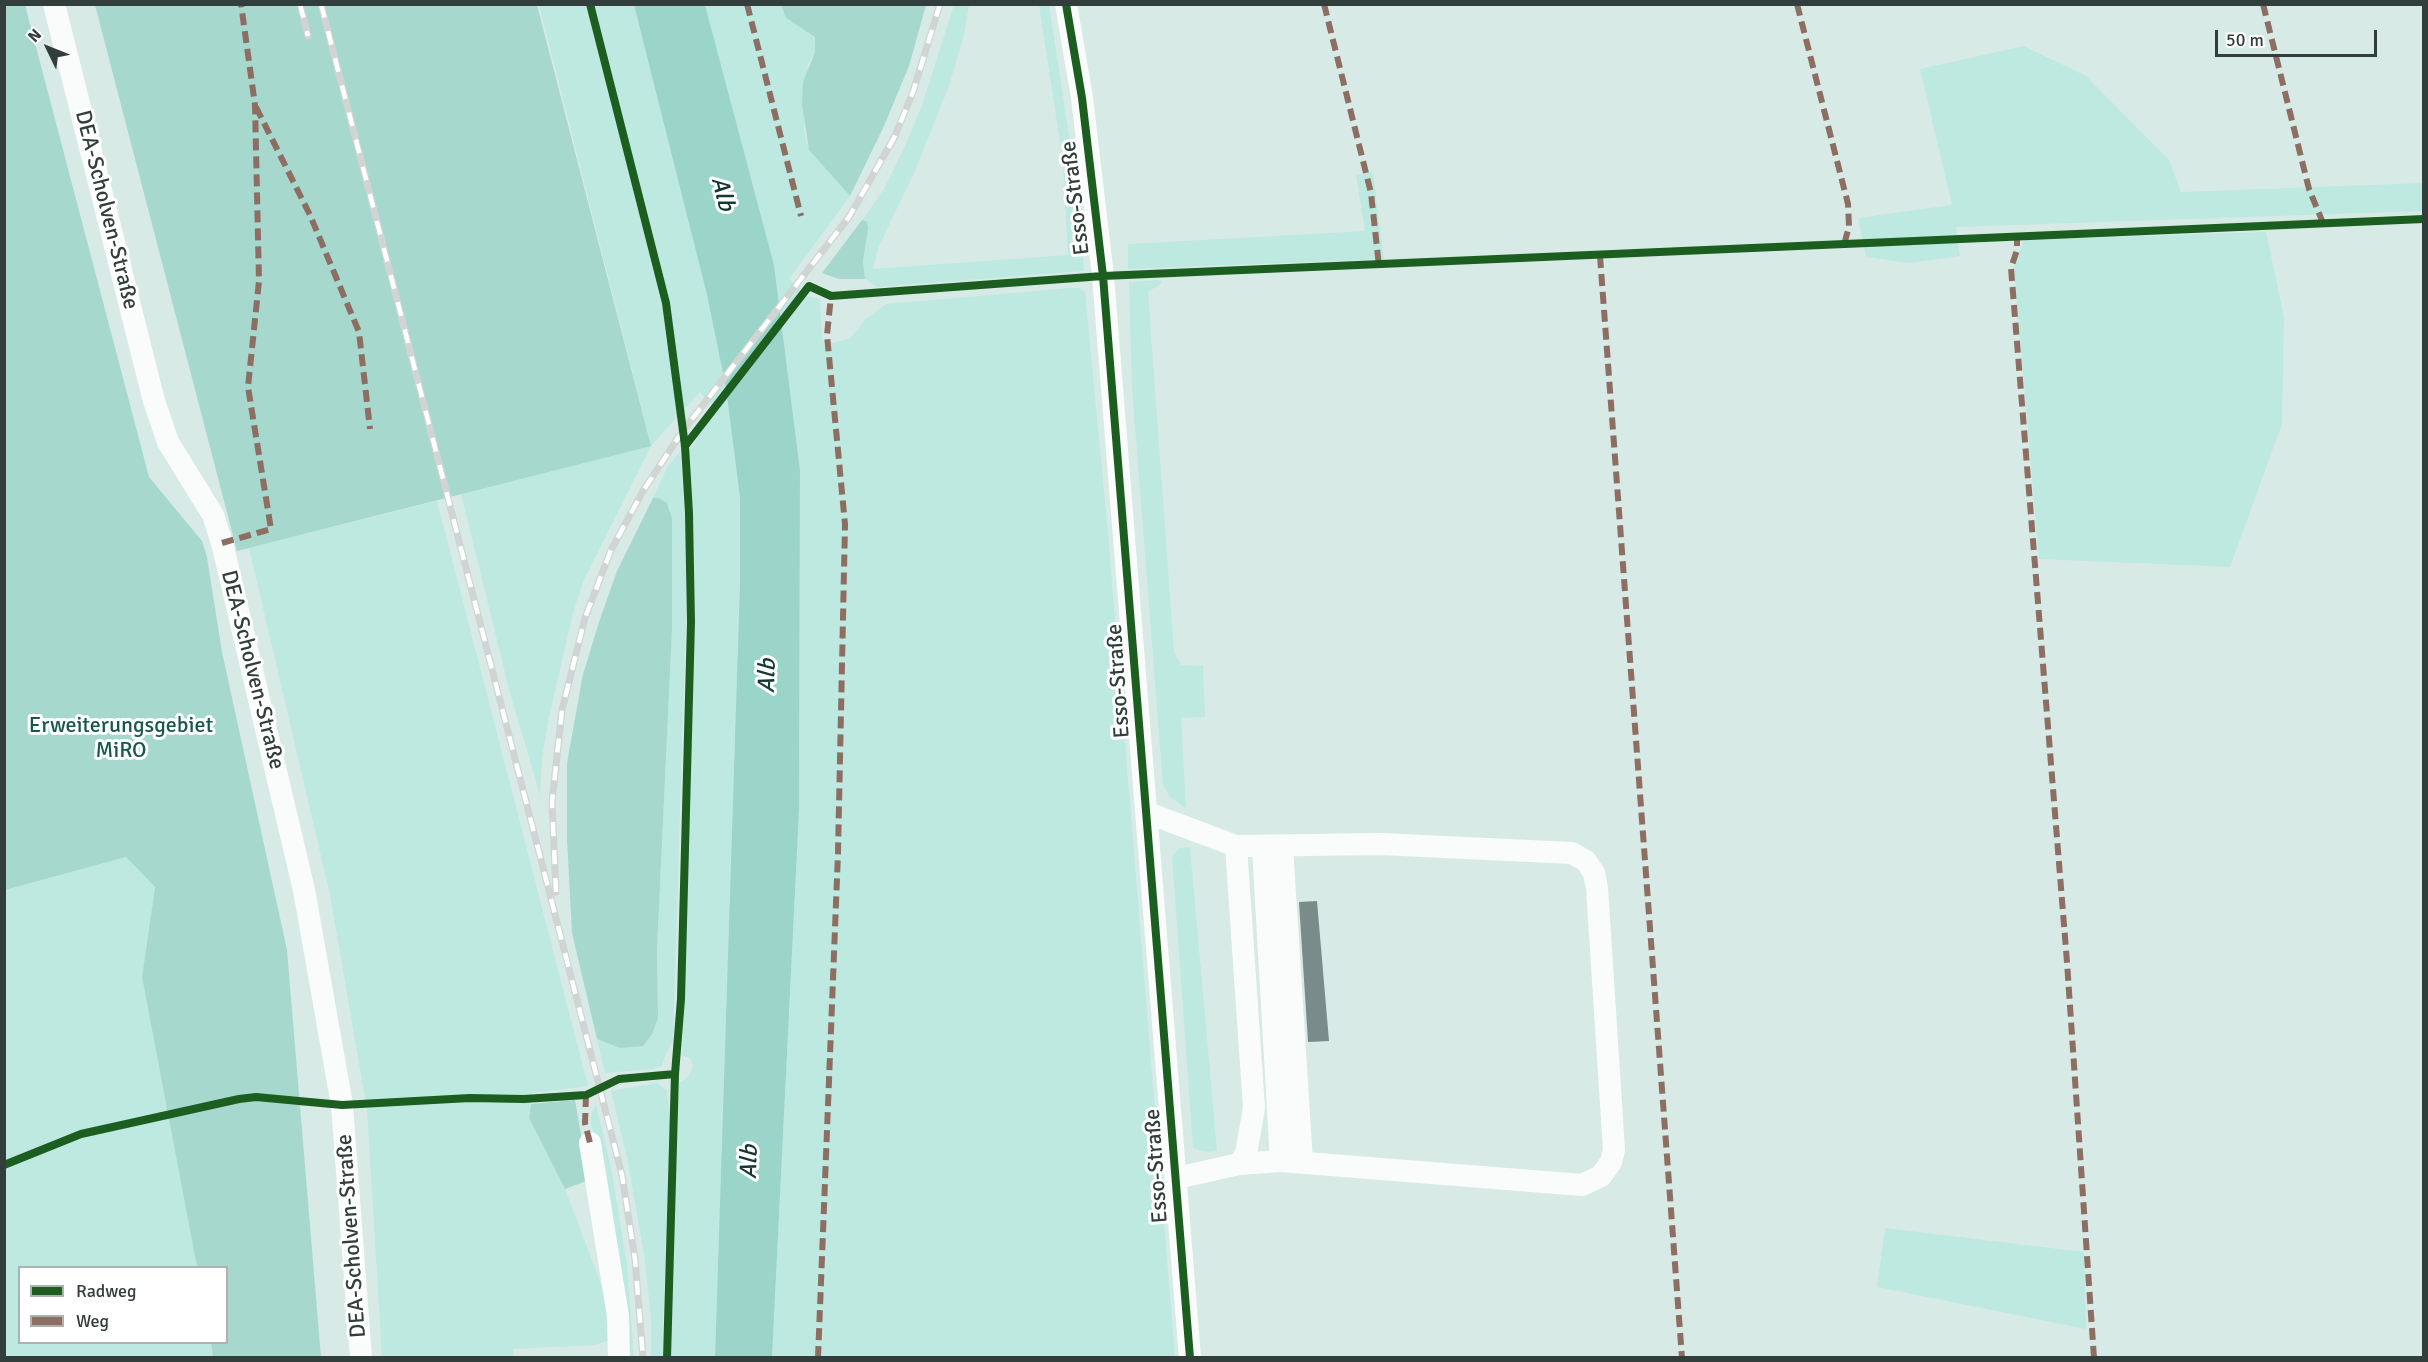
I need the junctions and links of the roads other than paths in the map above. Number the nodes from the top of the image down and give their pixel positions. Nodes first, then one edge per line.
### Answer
1 (54, 4) edge
2 (1066, 4) edge
3 (1148, 813) junction
4 (1236, 846) junction
5 (1272, 847) junction
6 (590, 1143) dead end
7 (1292, 1162) junction
8 (1239, 1164) junction
9 (1177, 1178) junction
10 (361, 1358) edge
11 (619, 1358) edge
12 (1190, 1358) edge

1 - 10 street, DEA-Scholven-Straße
2 - 3 street, Esso-Straße
3 - 4 street
3 - 9 street, Esso-Straße
4 - 5 street
4 - 8 street
5 - 7 street
5 - 7 street
6 - 11 street
7 - 8 street
8 - 9 street
9 - 12 street, Esso-Straße

